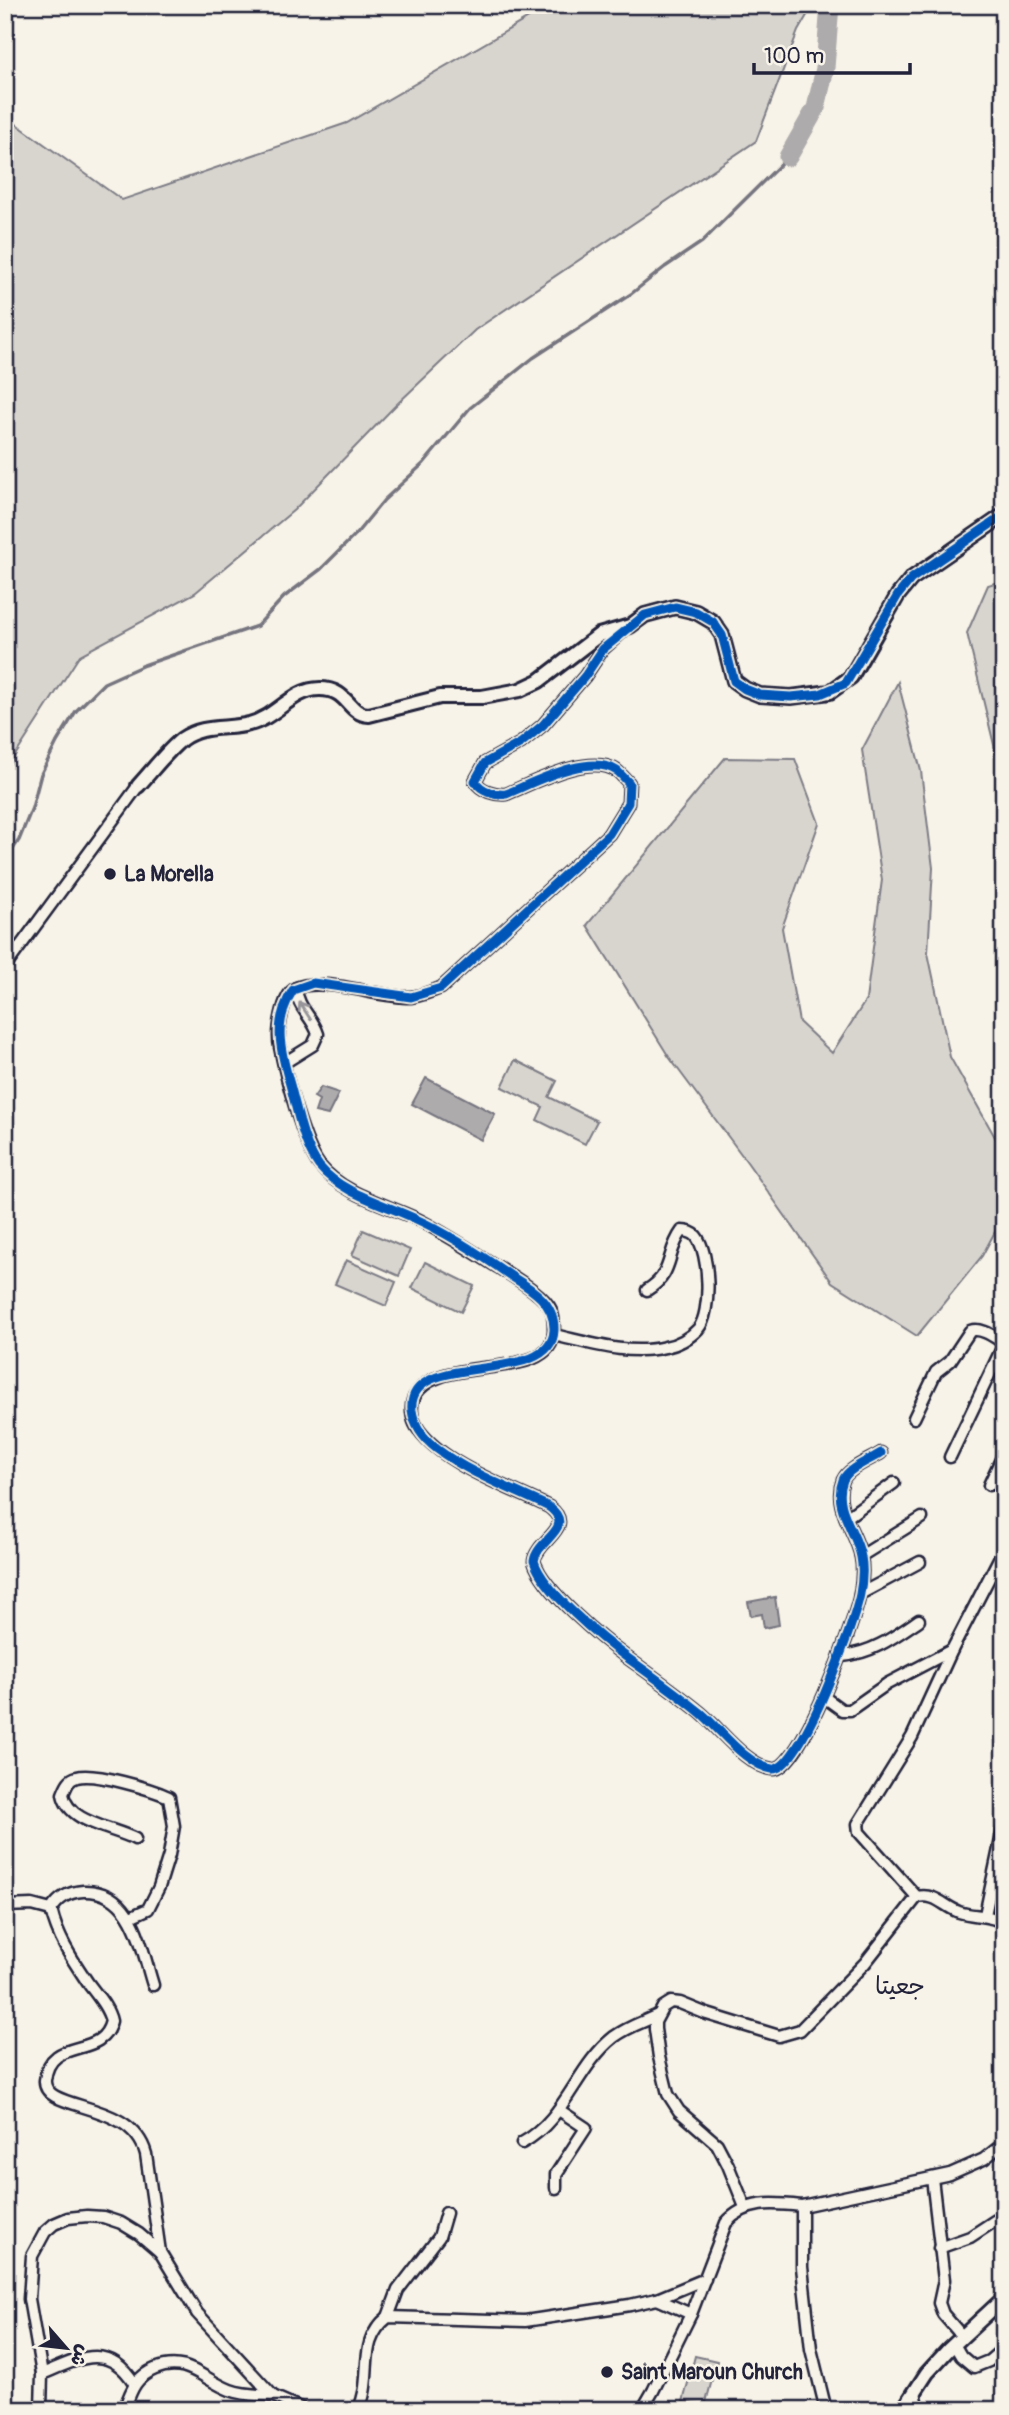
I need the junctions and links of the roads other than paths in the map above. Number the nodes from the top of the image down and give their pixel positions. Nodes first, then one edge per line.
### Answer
1 (1004, 515) edge
2 (630, 626) junction
3 (138, 786) joint
4 (5, 967) edge
5 (296, 988) junction
6 (284, 1063) junction
7 (648, 1290) dead end
8 (554, 1335) junction
9 (1004, 1343) edge
10 (914, 1418) dead end
11 (881, 1453) dead end
12 (1004, 1453) edge
13 (950, 1457) dead end
14 (894, 1483) dead end
15 (989, 1485) dead end
16 (846, 1518) junction
17 (922, 1518) dead end
18 (1004, 1549) edge
19 (861, 1556) junction
20 (920, 1562) dead end
21 (860, 1594) junction
22 (919, 1620) dead end
23 (952, 1650) junction
24 (842, 1656) junction
25 (824, 1697) junction
26 (1004, 1825) edge
27 (135, 1839) dead end
28 (917, 1897) junction
29 (5, 1906) edge
30 (51, 1910) junction
31 (985, 1915) junction
32 (131, 1917) junction
33 (1004, 1923) edge
34 (153, 1984) dead end
35 (658, 2015) junction
36 (559, 2110) junction
37 (523, 2143) dead end
38 (1004, 2143) edge
39 (932, 2178) junction
40 (556, 2188) dead end
41 (802, 2206) junction
42 (745, 2207) junction
43 (446, 2213) dead end
44 (996, 2220) dead end
45 (939, 2248) junction
46 (160, 2252) junction
47 (705, 2279) junction
48 (1004, 2298) edge
49 (657, 2299) junction
50 (691, 2314) junction
51 (388, 2317) junction
52 (958, 2340) junction
53 (1004, 2348) edge
54 (42, 2374) junction
55 (134, 2383) junction
56 (915, 2392) junction
57 (272, 2396) junction
58 (41, 2410) edge
59 (124, 2410) edge
60 (305, 2410) edge
61 (358, 2410) edge
62 (642, 2410) edge
63 (826, 2410) edge
64 (903, 2410) edge
65 (919, 2410) edge

1 - 2 street
2 - 3 street
2 - 5 street
3 - 4 street
5 - 6 street
6 -> 5 street
6 - 8 street
7 - 8 street
8 - 25 street
9 - 10 street
9 - 13 street
11 - 16 street
12 - 15 street
14 - 16 street
16 - 19 street
17 - 19 street
18 - 23 street
19 - 21 street
20 - 21 street
21 - 24 street
22 - 24 street
23 - 25 street
23 - 28 street
24 - 25 street
26 - 31 street
27 - 32 street
28 - 31 street
28 - 35 street
29 - 30 street
30 - 32 street
30 - 46 street
31 - 33 street
32 - 34 street
35 - 36 street
35 - 42 street
36 - 37 street
36 - 40 street
38 - 39 street
39 - 41 street
39 - 45 street
41 - 42 street
41 - 63 street
42 - 47 street
43 - 51 street
44 - 45 street
45 - 52 street
46 - 54 street
46 - 57 street
47 - 49 street
47 - 50 street
48 - 52 street
49 - 50 street
49 - 51 street
50 - 62 street
51 - 61 street
52 - 53 street
52 - 56 street
54 - 55 street
54 - 58 street
55 - 57 street
55 - 59 street
56 - 64 street
56 - 65 street
57 - 60 street

